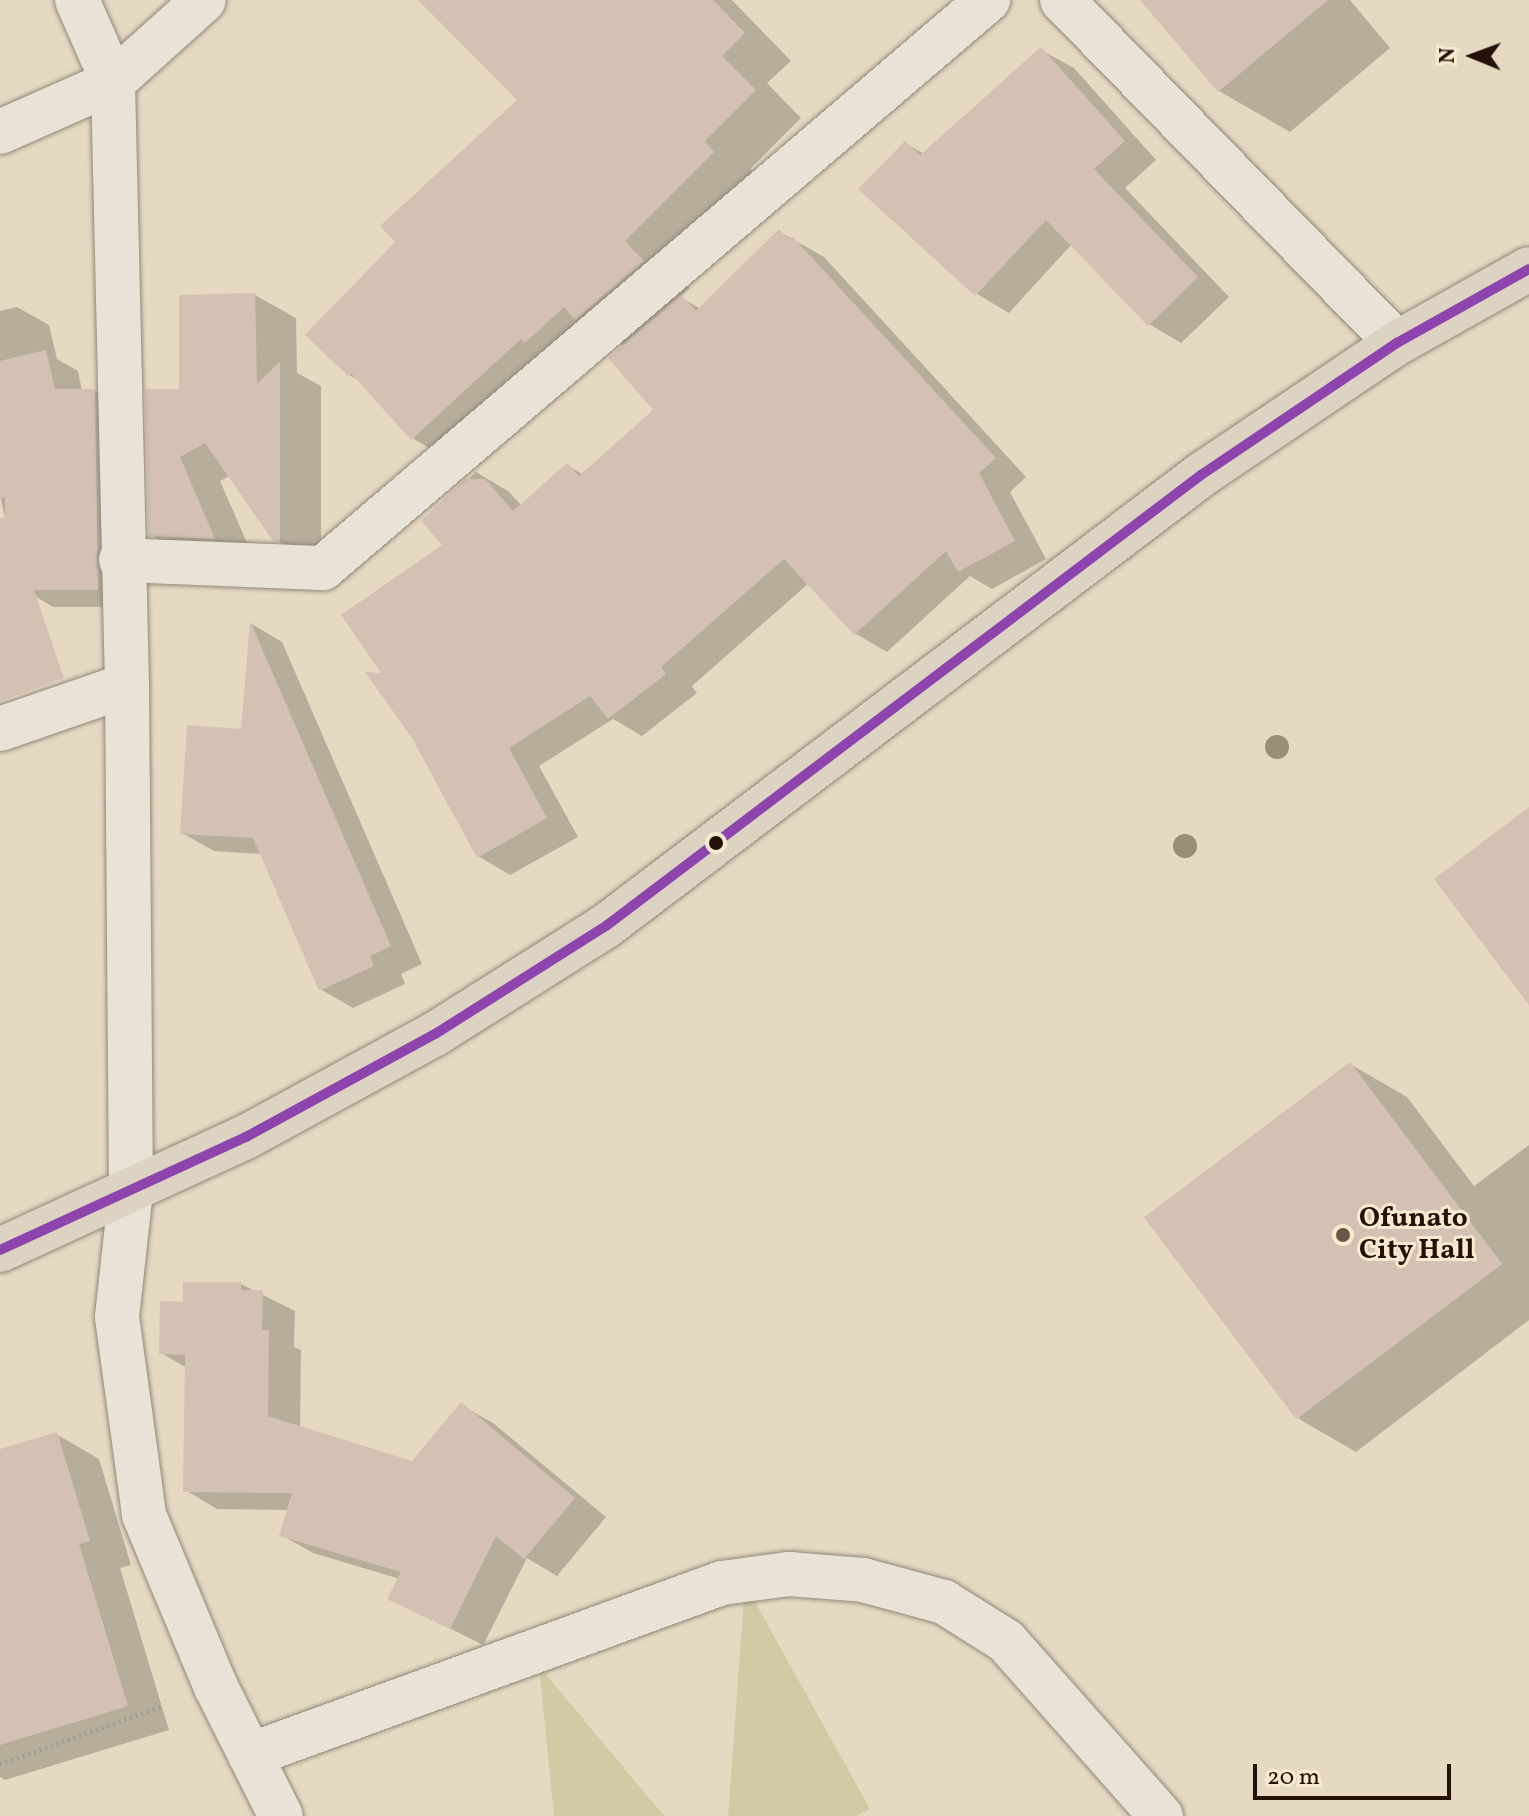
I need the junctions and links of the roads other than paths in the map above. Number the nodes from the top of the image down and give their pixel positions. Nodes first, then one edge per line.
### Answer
1 (77, 0) edge
2 (204, 0) edge
3 (988, 0) edge
4 (1062, 0) edge
5 (113, 82) junction
6 (0, 132) edge
7 (1529, 269) edge
8 (1397, 343) junction
9 (121, 560) junction
10 (127, 685) junction
11 (0, 729) edge
12 (131, 1190) junction
13 (0, 1250) edge
14 (250, 1755) junction
15 (281, 1816) edge
16 (1161, 1816) edge

1 - 5 street
2 - 5 street
3 - 9 street
4 - 8 street
5 - 6 street
5 - 9 street
7 - 8 highway
8 - 12 highway
9 - 10 street
10 - 11 street
10 - 12 street
12 - 13 highway
12 - 14 street
14 - 15 street
14 - 16 street

